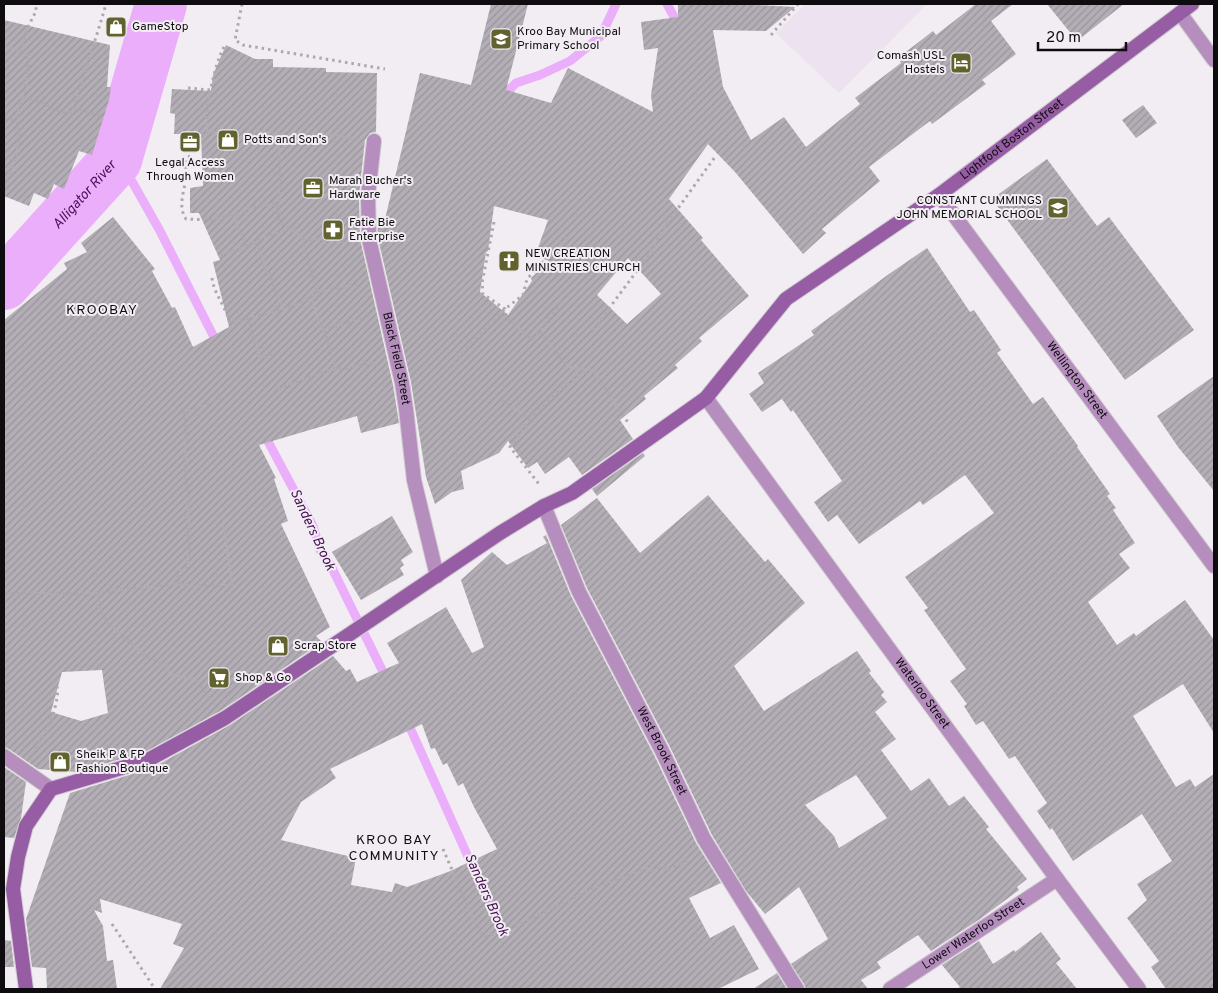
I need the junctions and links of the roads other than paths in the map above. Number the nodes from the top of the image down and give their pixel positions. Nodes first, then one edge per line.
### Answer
1 (1192, 4) edge
2 (1180, 13) junction
3 (1214, 60) edge
4 (374, 141) road end
5 (939, 195) junction
6 (706, 398) junction
7 (548, 504) junction
8 (1214, 566) edge
9 (437, 576) junction
10 (4, 756) edge
11 (51, 789) junction
12 (1056, 879) junction
13 (26, 989) edge
14 (797, 989) edge
15 (890, 989) edge
16 (1139, 989) edge

1 - 2 main road, Lightfoot Boston Street
2 - 3 street
2 - 5 main road, Lightfoot Boston Street
4 - 9 street, Black Field Street
5 - 6 main road, Lightfoot Boston Street
5 - 8 street, Wellington Street
6 - 7 main road, Lightfoot Boston Street
6 - 12 street, Waterloo Street
7 - 9 main road, Lightfoot Boston Street
7 - 14 street, West Brook Street
9 - 11 main road, Lightfoot Boston Street
10 - 11 street
11 - 13 main road
12 - 15 street, Lower Waterloo Street
12 - 16 street, Waterloo Street

